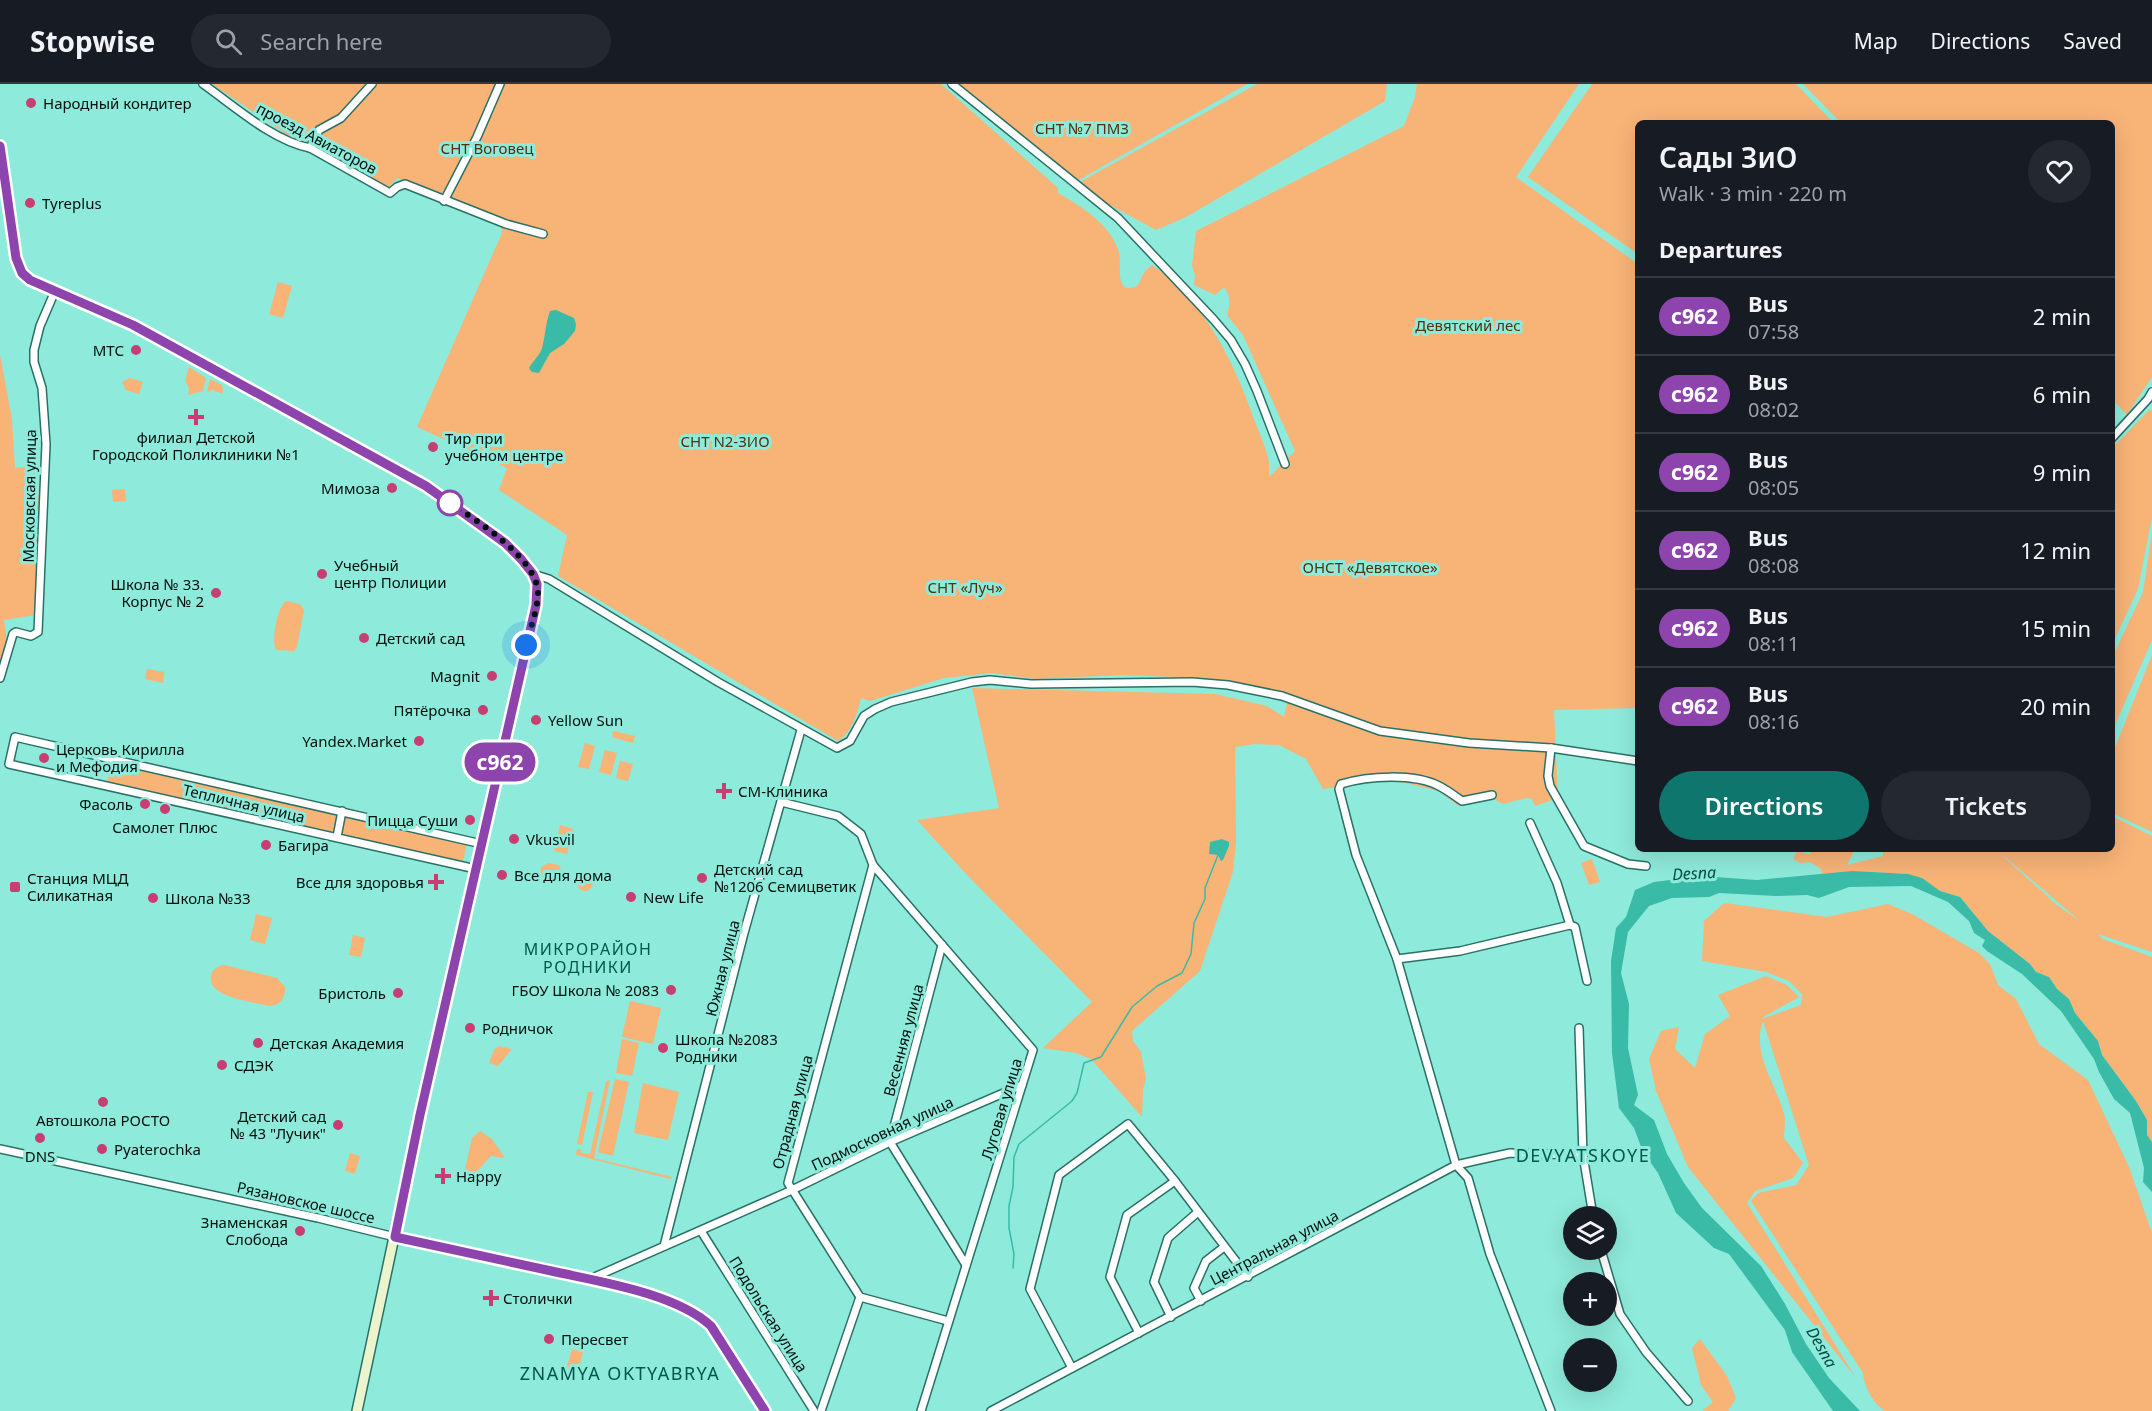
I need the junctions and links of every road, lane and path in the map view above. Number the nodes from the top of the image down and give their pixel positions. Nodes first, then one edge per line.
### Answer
1 (203, 84) edge
2 (372, 84) edge
3 (500, 84) edge
4 (952, 84) edge
5 (0, 146) edge
6 (310, 148) junction
7 (444, 201) junction
8 (543, 234) dead end
9 (55, 291) junction
10 (2152, 392) edge
11 (2115, 435) edge
12 (1285, 464) dead end
13 (533, 574) junction
14 (0, 678) edge
15 (801, 730) junction
16 (1551, 748) junction
17 (1635, 761) edge
18 (0, 763) edge
19 (9, 764) junction
20 (1492, 795) dead end
21 (781, 802) junction
22 (342, 811) junction
23 (1530, 823) dead end
24 (336, 837) junction
25 (482, 843) junction
26 (873, 865) junction
27 (1646, 866) dead end
28 (476, 869) junction
29 (1570, 926) junction
30 (942, 945) junction
31 (1397, 959) junction
32 (1587, 981) dead end
33 (1579, 1028) dead end
34 (1022, 1085) junction
35 (890, 1142) junction
36 (0, 1149) edge
37 (1583, 1155) junction
38 (1456, 1165) junction
39 (1175, 1181) junction
40 (792, 1190) junction
41 (1591, 1206) edge
42 (1198, 1212) junction
43 (701, 1231) junction
44 (395, 1237) junction
45 (664, 1246) junction
46 (1224, 1247) junction
47 (1604, 1260) edge
48 (966, 1265) junction
49 (1248, 1277) junction
50 (590, 1279) junction
51 (860, 1297) junction
52 (1201, 1301) junction
53 (1171, 1317) junction
54 (948, 1321) junction
55 (1139, 1333) junction
56 (1072, 1368) junction
57 (1688, 1401) dead end
58 (357, 1411) edge
59 (765, 1411) edge
60 (814, 1411) edge
61 (821, 1411) edge
62 (921, 1411) edge
63 (992, 1411) edge
64 (1551, 1411) edge

1 - 6 street, проезд Авиаторов
2 - 6 street
3 - 7 street
4 - 12 street
5 - 9 main road
6 - 7 street, проезд Авиаторов
7 - 8 street
9 - 13 main road
9 - 14 street, Московская улица
10 - 11 street
13 - 15 street
13 - 25 main road
15 - 16 street
15 - 21 street, Южная улица
16 - 17 street
16 - 27 street
18 - 19 street
19 - 22 street, Тепличная улица
19 - 24 street, Тепличная улица
20 - 31 street
21 - 26 street, Луговая улица
21 - 45 street, Южная улица
22 - 24 street
22 - 25 street, Тепличная улица
23 - 29 street
24 - 28 street, Тепличная улица
25 - 28 main road
26 - 30 street, Луговая улица
26 - 40 street, Отрадная улица
28 - 44 main road
29 - 31 street
29 - 32 street
30 - 34 street, Луговая улица
30 - 35 street, Весенняя улица
31 - 38 street
33 - 37 street
34 - 35 street, Подмосковная улица
34 - 48 street, Луговая улица
35 - 40 street, Подмосковная улица
35 - 48 street
36 - 44 street, Рязановское шоссе
37 - 38 street, Центральная улица
37 - 41 street
38 - 49 street, Центральная улица
38 - 64 street
39 - 42 street
39 - 55 street
39 - 56 street
40 - 43 street, Подмосковная улица
40 - 51 street, Отрадная улица
42 - 46 street
42 - 53 street
43 - 45 street, Подмосковная улица
43 - 60 street, Подольская улица
44 - 50 main road, Рязановское шоссе
44 - 58 main road
45 - 50 street, Подмосковная улица
46 - 49 street
46 - 52 street
47 - 57 street
48 - 54 street, Луговая улица
49 - 52 street, Центральная улица
50 - 59 main road, Рязановское шоссе
51 - 54 street
51 - 61 street
52 - 53 street, Центральная улица
53 - 55 street, Центральная улица
54 - 62 street, Луговая улица
55 - 56 street, Центральная улица
56 - 63 street, Центральная улица

